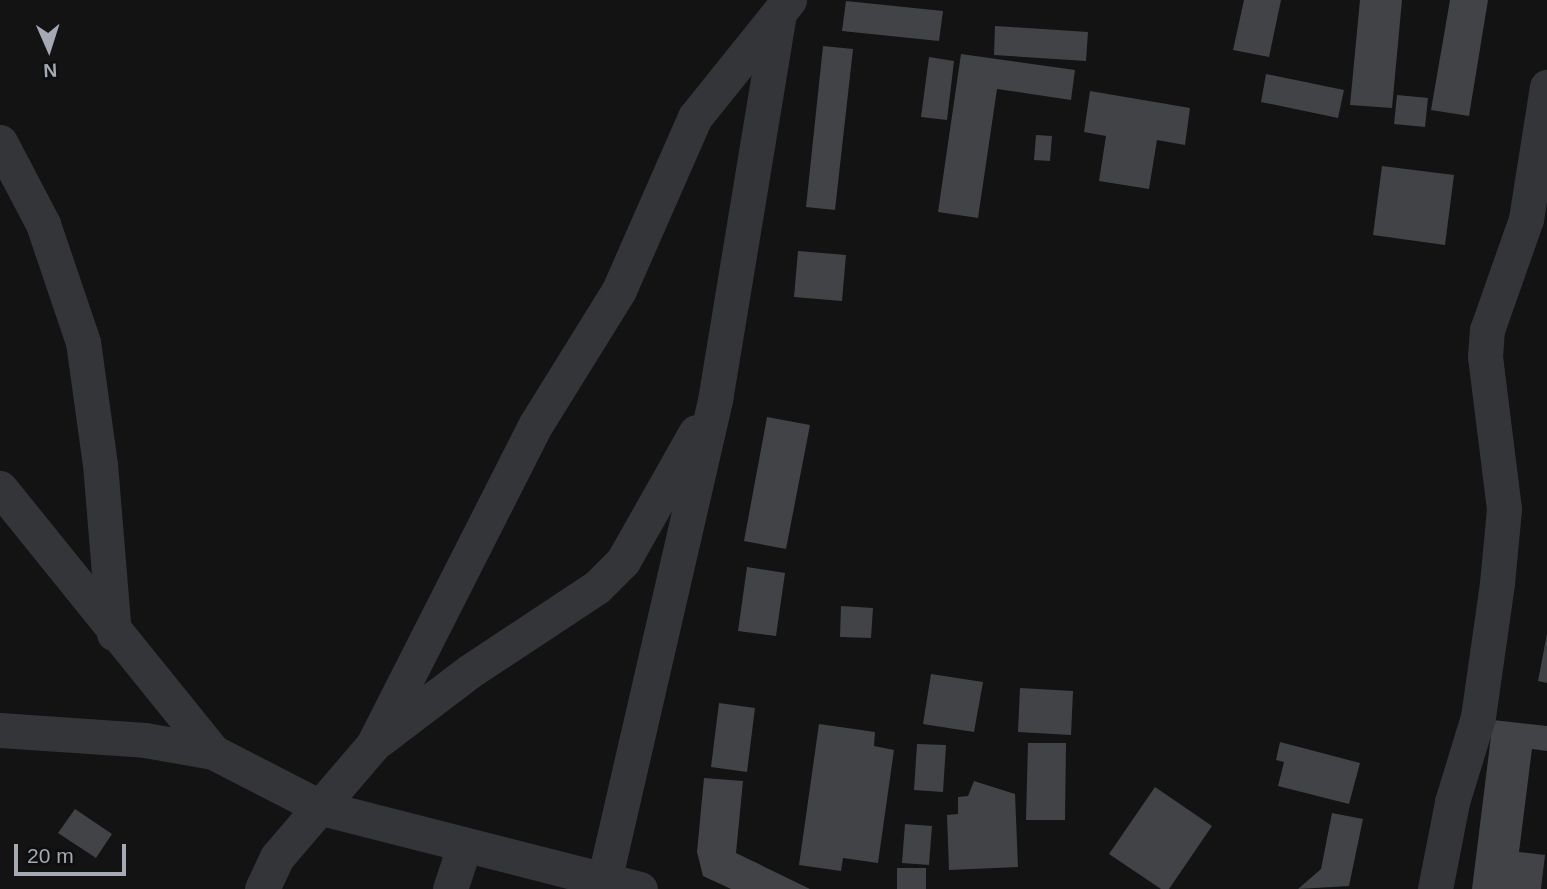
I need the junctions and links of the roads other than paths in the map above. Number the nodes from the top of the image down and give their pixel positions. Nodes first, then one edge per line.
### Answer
1 (783, 4) edge
2 (1547, 87) edge
3 (0, 142) edge
4 (715, 400) junction
5 (0, 488) edge
6 (114, 633) junction
7 (0, 730) edge
8 (373, 745) junction
9 (213, 752) junction
10 (322, 808) junction
11 (464, 846) junction
12 (604, 881) junction
13 (262, 889) edge
14 (450, 889) edge
15 (640, 889) edge
16 (1435, 889) edge

1 - 4 street
1 - 8 street
2 - 16 street
3 - 6 street
4 - 8 street
4 - 12 street
5 - 6 street
6 - 9 street
7 - 9 street
8 - 10 street
9 - 10 street
10 - 11 street
10 - 13 street
11 - 12 street
11 - 14 street
12 - 15 street

